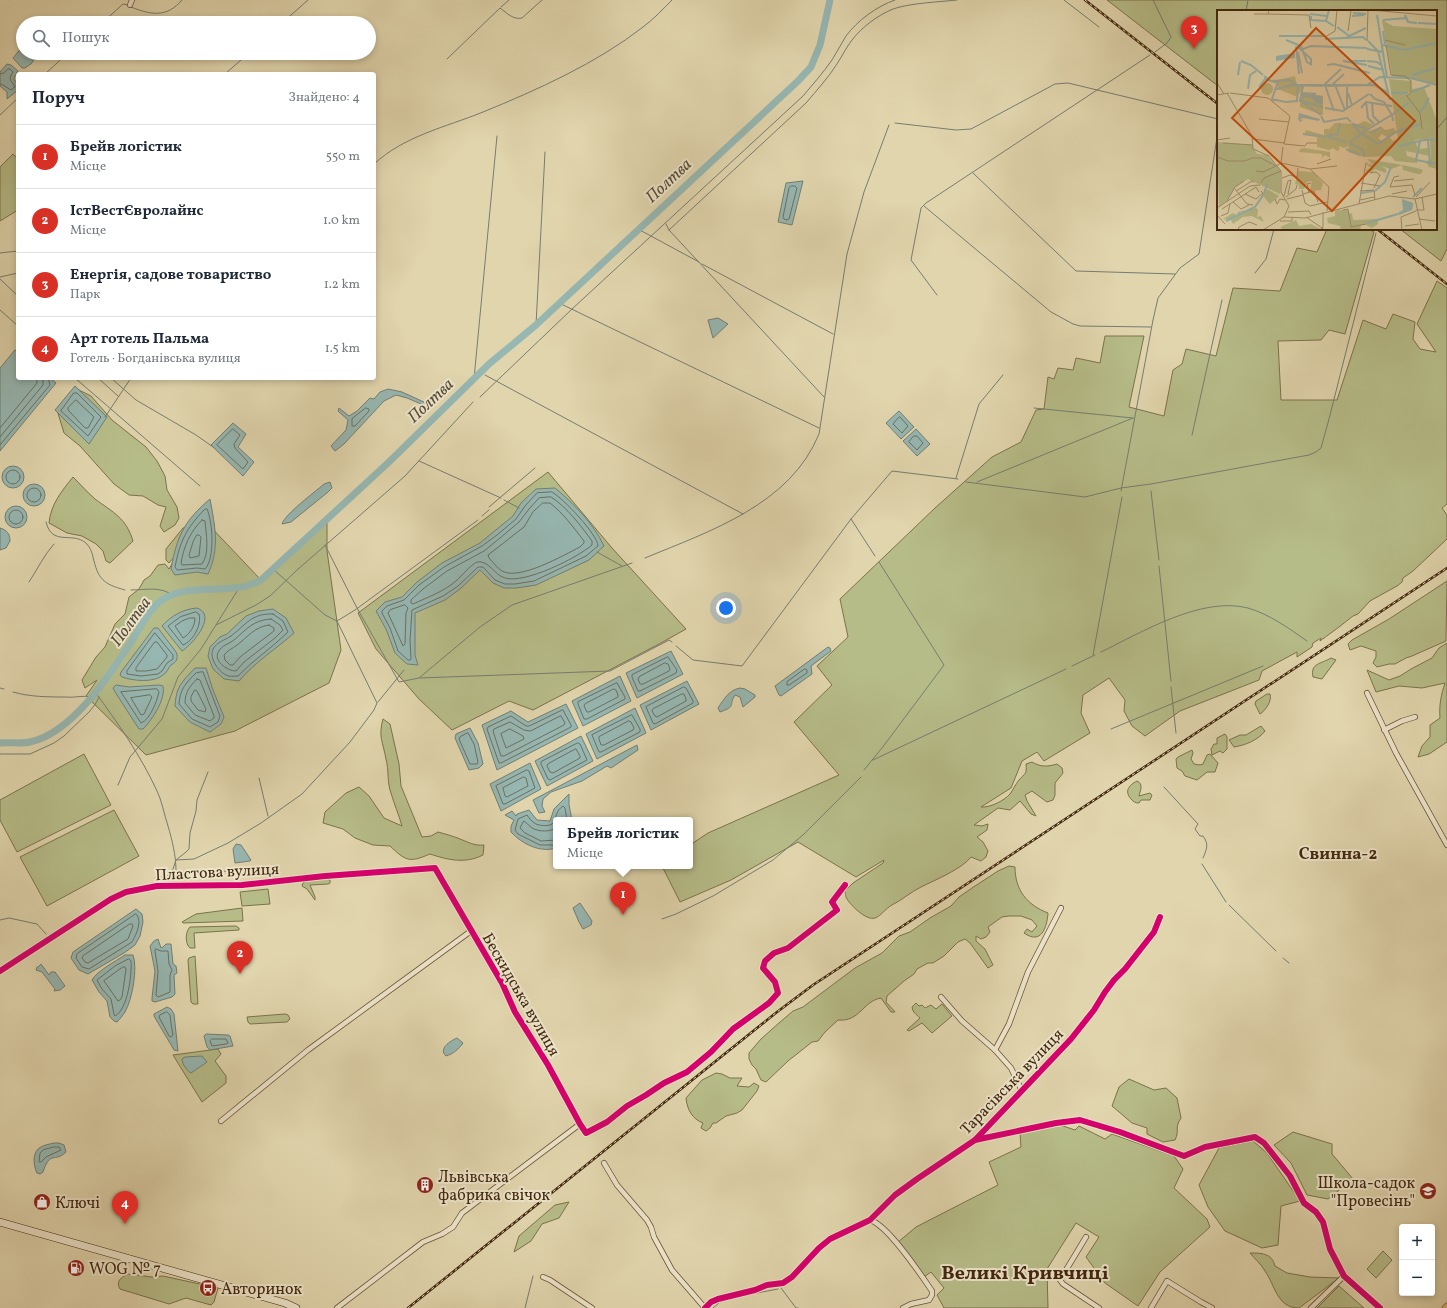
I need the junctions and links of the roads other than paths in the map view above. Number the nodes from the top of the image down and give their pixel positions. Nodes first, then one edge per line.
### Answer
1 (1367, 693) dead end
2 (1415, 718) dead end
3 (1384, 730) junction
4 (1447, 845) edge
5 (435, 868) joint
6 (845, 885) dead end
7 (1061, 908) dead end
8 (1160, 917) dead end
9 (471, 931) junction
10 (0, 971) edge
11 (941, 997) dead end
12 (995, 1050) junction
13 (1022, 1091) junction
14 (221, 1121) dead end
15 (580, 1124) junction
16 (975, 1140) junction
17 (604, 1163) dead end
18 (870, 1220) junction
19 (0, 1222) edge
20 (1086, 1237) dead end
21 (1344, 1276) junction
22 (543, 1277) dead end
23 (296, 1308) edge
24 (337, 1308) edge
25 (592, 1308) edge
26 (705, 1308) edge
27 (903, 1308) edge
28 (1099, 1308) edge
29 (1151, 1308) edge
30 (1212, 1308) edge
31 (1311, 1308) edge
32 (1380, 1308) edge

1 - 3 street
2 - 3 street
3 - 4 street
5 - 9 street, Бескидська вулиця
5 - 10 street, Пластова вулиця
6 - 15 street, Бескидська вулиця
7 - 12 street
8 - 13 street, Тарасівська вулиця
9 - 14 street, Бескидська вулиця
9 - 15 street, Бескидська вулиця
11 - 12 street
12 - 13 street
13 - 16 street, Тарасівська вулиця
15 - 24 street
16 - 18 street, Тарасівська вулиця
16 - 21 street
17 - 26 street
18 - 26 street, Тарасівська вулиця
18 - 27 street
19 - 23 main road
20 - 28 street
21 - 31 street
21 - 32 street
22 - 25 street
29 - 30 street

